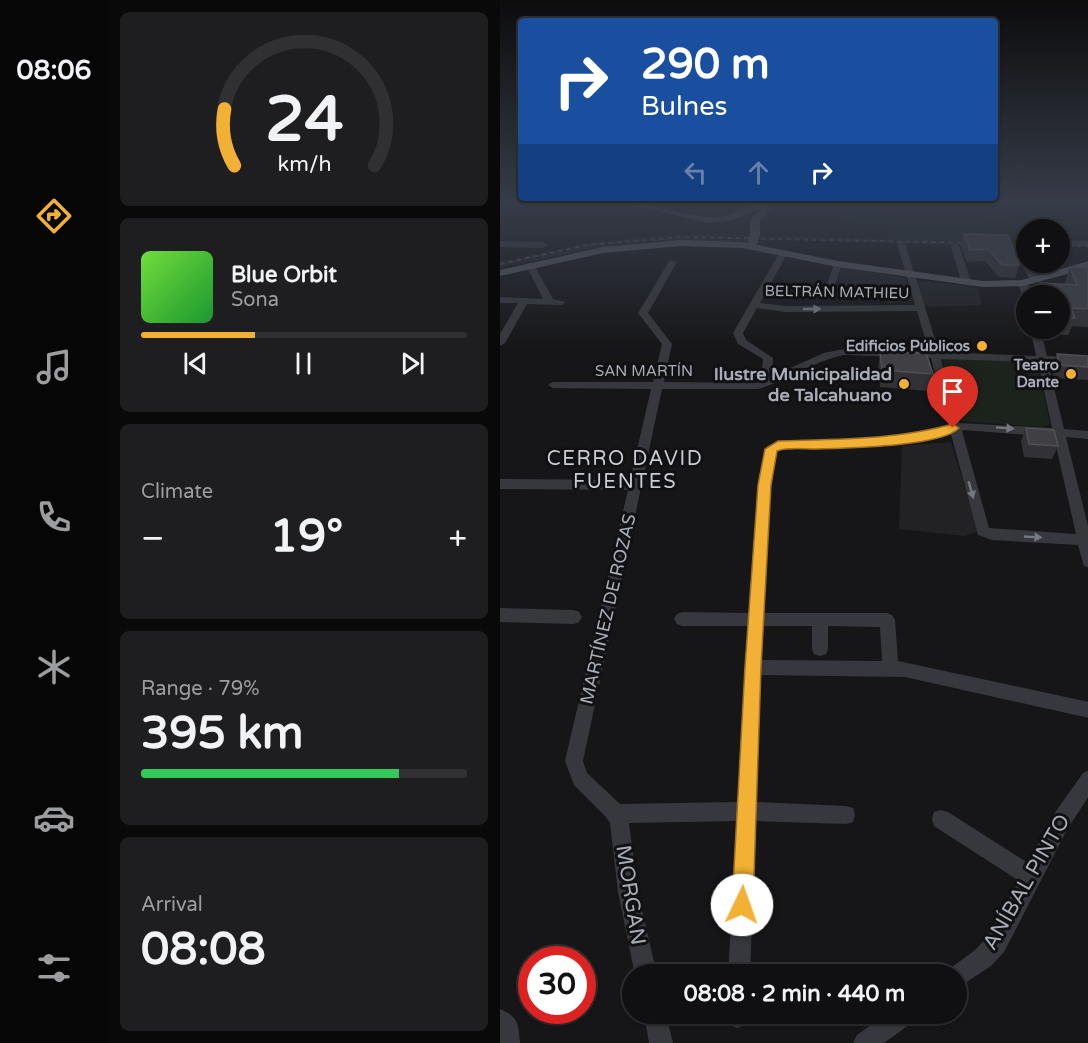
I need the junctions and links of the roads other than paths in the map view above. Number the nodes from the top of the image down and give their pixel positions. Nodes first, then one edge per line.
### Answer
1 (595, 252) edge
2 (778, 252) edge
3 (903, 252) edge
4 (957, 252) edge
5 (783, 254) junction
6 (673, 262) dead end
7 (838, 264) junction
8 (1088, 264) edge
9 (530, 265) junction
10 (500, 273) edge
11 (1026, 273) edge
12 (910, 275) junction
13 (1029, 281) junction
14 (967, 284) junction
15 (1028, 285) edge
16 (804, 290) dead end
17 (500, 300) edge
18 (524, 301) junction
19 (550, 302) junction
20 (561, 302) dead end
21 (754, 305) junction
22 (920, 308) junction
23 (505, 326) edge
24 (1037, 339) edge
25 (500, 343) edge
26 (934, 354) junction
27 (1042, 359) junction
28 (1088, 361) edge
29 (766, 384) junction
30 (553, 385) dead end
31 (659, 386) junction
32 (953, 428) junction
33 (1057, 432) junction
34 (1088, 435) edge
35 (500, 484) edge
36 (636, 485) junction
37 (1085, 540) edge
38 (1088, 562) edge
39 (500, 615) edge
40 (574, 617) dead end
41 (682, 619) dead end
42 (756, 619) junction
43 (820, 619) junction
44 (820, 649) dead end
45 (753, 667) junction
46 (891, 669) junction
47 (1088, 710) edge
48 (1088, 779) edge
49 (746, 811) junction
50 (616, 814) junction
51 (846, 815) dead end
52 (941, 819) dead end
53 (1031, 877) junction
54 (644, 964) edge
55 (739, 964) edge
56 (967, 970) edge
57 (657, 1024) edge
58 (891, 1024) edge
59 (661, 1043) edge
60 (865, 1043) edge

1 - 9 main road
2 - 5 main road
3 - 12 street
4 - 14 street
5 - 7 main road
5 - 21 street
6 - 31 street, MARTÍNEZ DE ROZAS
7 - 12 main road
7 - 16 street
8 - 13 main road
9 - 10 main road
9 - 19 street
11 - 13 street
12 - 14 main road
12 - 22 street
13 - 14 main road
13 - 15 street
17 - 18 street
18 - 19 street
18 - 23 street
19 - 20 street
21 -> 22 street, BELTRÁN MATHIEU
21 - 29 street
22 - 26 street
23 - 25 street
24 - 27 street
26 - 27 street, SAN MARTÍN
26 - 29 street, SAN MARTÍN
26 - 32 street
27 - 28 street, SAN MARTÍN
27 - 33 street
29 - 31 street, SAN MARTÍN
30 - 31 street, SAN MARTÍN
31 - 36 street, MARTÍNEZ DE ROZAS
32 -> 33 street
32 -> 37 street
32 - 42 street
33 - 34 street
33 - 37 street
35 - 36 street
36 - 50 street, MARTÍNEZ DE ROZAS
37 - 38 street
39 - 40 street
41 - 42 street
42 - 43 street
42 - 45 street
43 - 44 street
43 - 46 street
45 - 46 street
45 - 49 street
46 - 47 street
48 - 53 street, ANÍBAL PINTO
49 - 50 street
49 - 51 street
49 - 55 street
50 - 54 street, MORGAN
52 - 53 street
53 - 56 street, ANÍBAL PINTO
57 - 59 street
58 - 60 street

